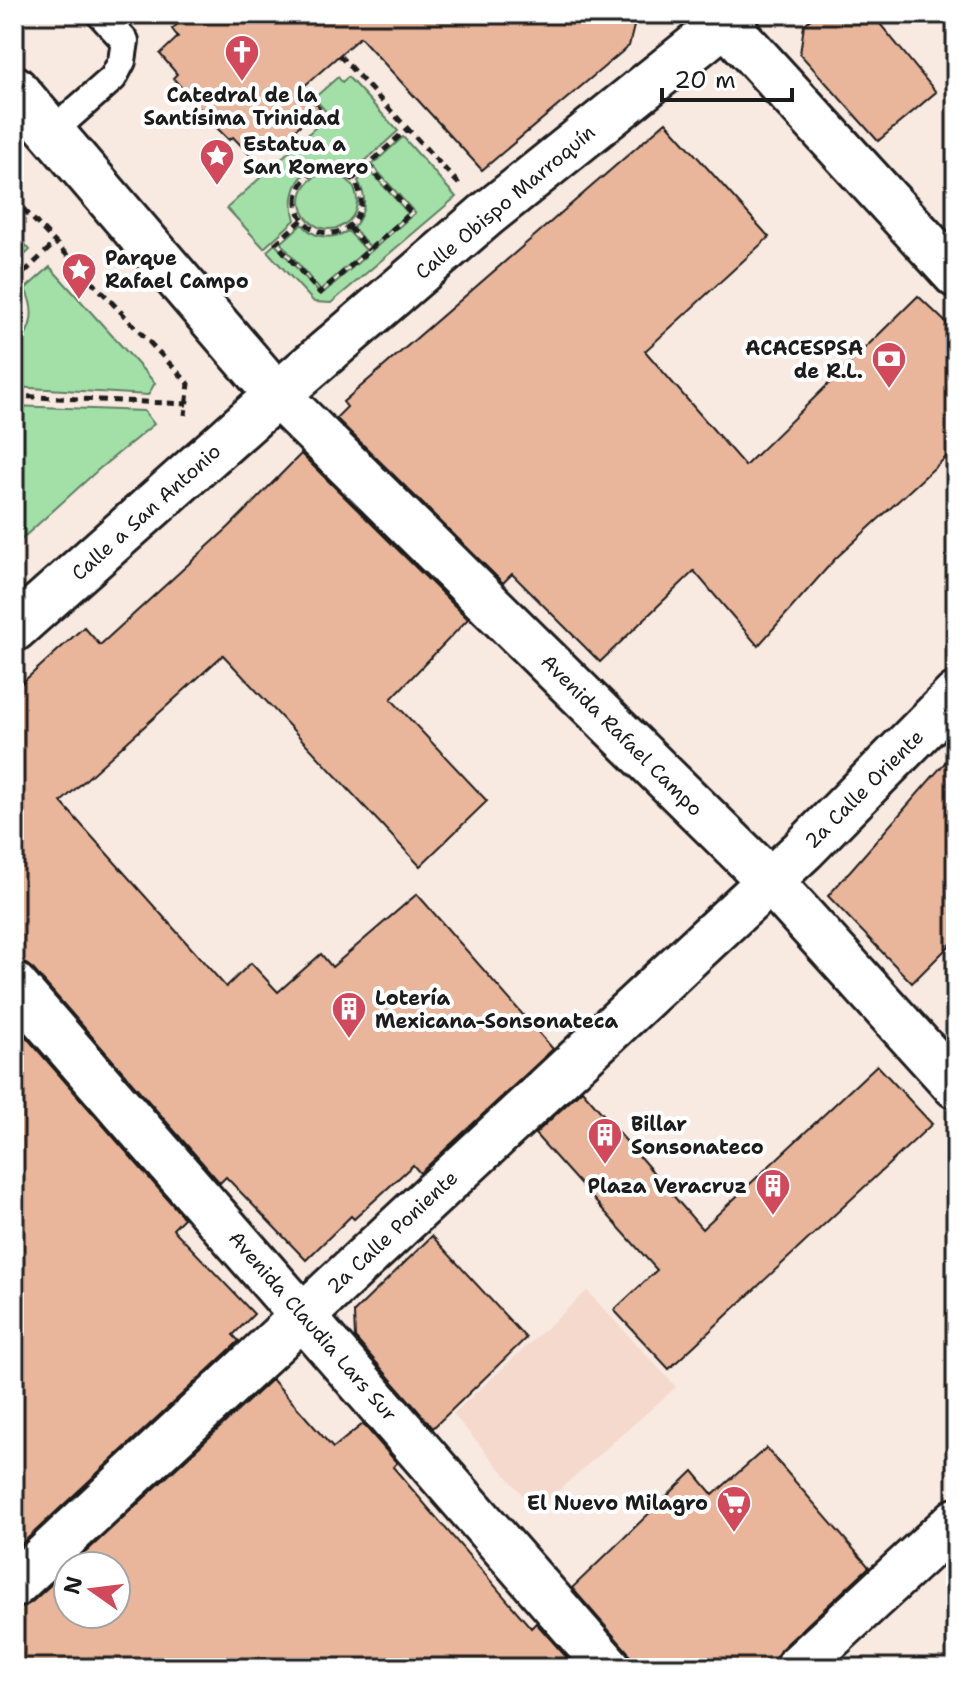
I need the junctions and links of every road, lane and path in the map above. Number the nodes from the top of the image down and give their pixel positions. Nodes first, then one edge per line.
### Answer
1 (100, 14) edge
2 (726, 17) edge
3 (339, 55) dead end
4 (14, 88) edge
5 (408, 128) junction
6 (53, 131) junction
7 (368, 165) junction
8 (353, 179) junction
9 (14, 199) edge
10 (486, 215) junction
11 (302, 220) junction
12 (349, 227) junction
13 (55, 243) junction
14 (369, 250) junction
15 (956, 275) edge
16 (14, 282) edge
17 (14, 289) edge
18 (14, 338) edge
19 (277, 395) junction
20 (14, 396) edge
21 (187, 404) junction
22 (184, 424) dead end
23 (14, 629) edge
24 (956, 695) edge
25 (770, 881) junction
26 (14, 985) edge
27 (956, 1086) edge
28 (304, 1315) junction
29 (956, 1521) edge
30 (14, 1585) edge
31 (609, 1668) edge
32 (797, 1668) edge

1 - 6 lane
2 - 10 street, Calle Obispo Marroquín
2 - 15 street
3 - 5 path
4 - 6 street, Avenida Rafael Campo
5 - 7 path
5 - 10 path
6 - 19 street, Avenida Rafael Campo
7 - 8 path
7 - 14 path
8 - 11 path
8 - 12 path
9 - 13 path
10 - 19 street, Calle Obispo Marroquín
11 - 12 path
11 - 14 path
12 - 14 path
13 - 16 path
13 - 21 path
17 - 18 path
19 - 23 street, Calle a San Antonio
19 - 25 street, Avenida Rafael Campo
20 - 21 path
21 - 22 path
24 - 25 street, 2a Calle Oriente
25 - 27 street, Avenida Rafael Campo
25 - 28 street, 2a Calle Poniente
26 - 28 street, Avenida Claudia Lars Sur
28 - 30 street, 2a Calle Poniente
28 - 31 street, Avenida Claudia Lars Sur
29 - 32 street

